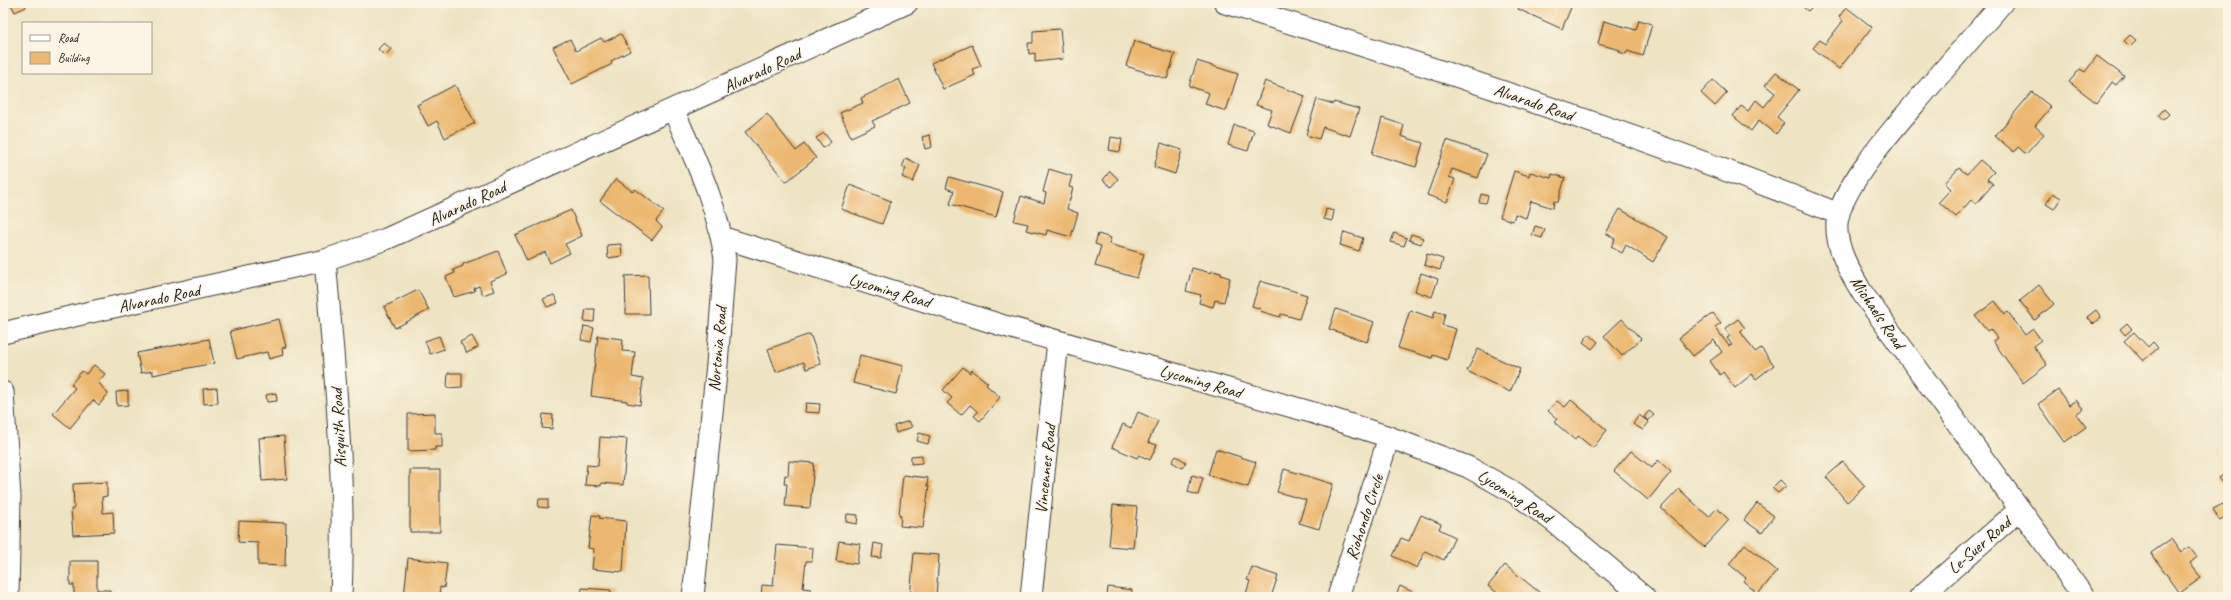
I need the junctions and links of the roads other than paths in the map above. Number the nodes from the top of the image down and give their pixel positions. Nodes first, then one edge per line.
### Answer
1 (908, 3) edge
2 (1225, 3) edge
3 (2002, 3) edge
4 (673, 109) junction
5 (1840, 214) junction
6 (722, 238) junction
7 (325, 260) junction
8 (3, 333) edge
9 (1058, 341) junction
10 (3, 392) edge
11 (1389, 437) junction
12 (2020, 509) junction
13 (8, 597) edge
14 (340, 597) edge
15 (693, 597) edge
16 (1031, 597) edge
17 (1338, 597) edge
18 (1644, 597) edge
19 (1920, 597) edge
20 (2084, 597) edge

1 - 4 street, Alvarado Road
2 - 5 street, Alvarado Road
3 - 5 street, Michaels Road
4 - 6 street, Nortonia Road
4 - 7 street, Alvarado Road
5 - 12 street, Michaels Road
6 - 9 street, Lycoming Road
6 - 15 street, Nortonia Road
7 - 8 street, Alvarado Road
7 - 14 street, Aisquith Road
9 - 11 street, Lycoming Road
9 - 16 street, Vincennes Road
10 - 13 street
11 - 17 street, Riohondo Circle
11 - 18 street, Lycoming Road
12 - 19 street, Le-Suer Road
12 - 20 street, Michaels Road

